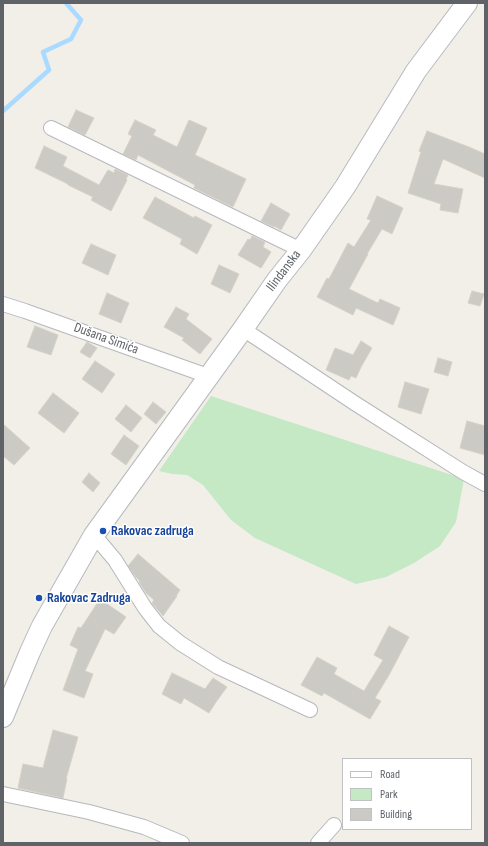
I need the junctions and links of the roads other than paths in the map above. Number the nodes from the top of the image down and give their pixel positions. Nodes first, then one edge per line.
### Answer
1 (467, 3) edge
2 (51, 128) dead end
3 (301, 250) junction
4 (3, 304) edge
5 (243, 329) junction
6 (208, 376) junction
7 (485, 484) edge
8 (94, 535) junction
9 (310, 710) dead end
10 (3, 717) edge
11 (3, 794) edge
12 (334, 825) dead end
13 (182, 843) edge
14 (318, 843) edge

1 - 3 street, Ilindanska
2 - 3 street
3 - 5 street, Ilindanska
4 - 6 street, Dušana Simića
5 - 6 street, Ilindanska
5 - 7 street
6 - 8 street, Ilindanska
8 - 9 street
8 - 10 street, Ilindanska
11 - 13 street
12 - 14 street

